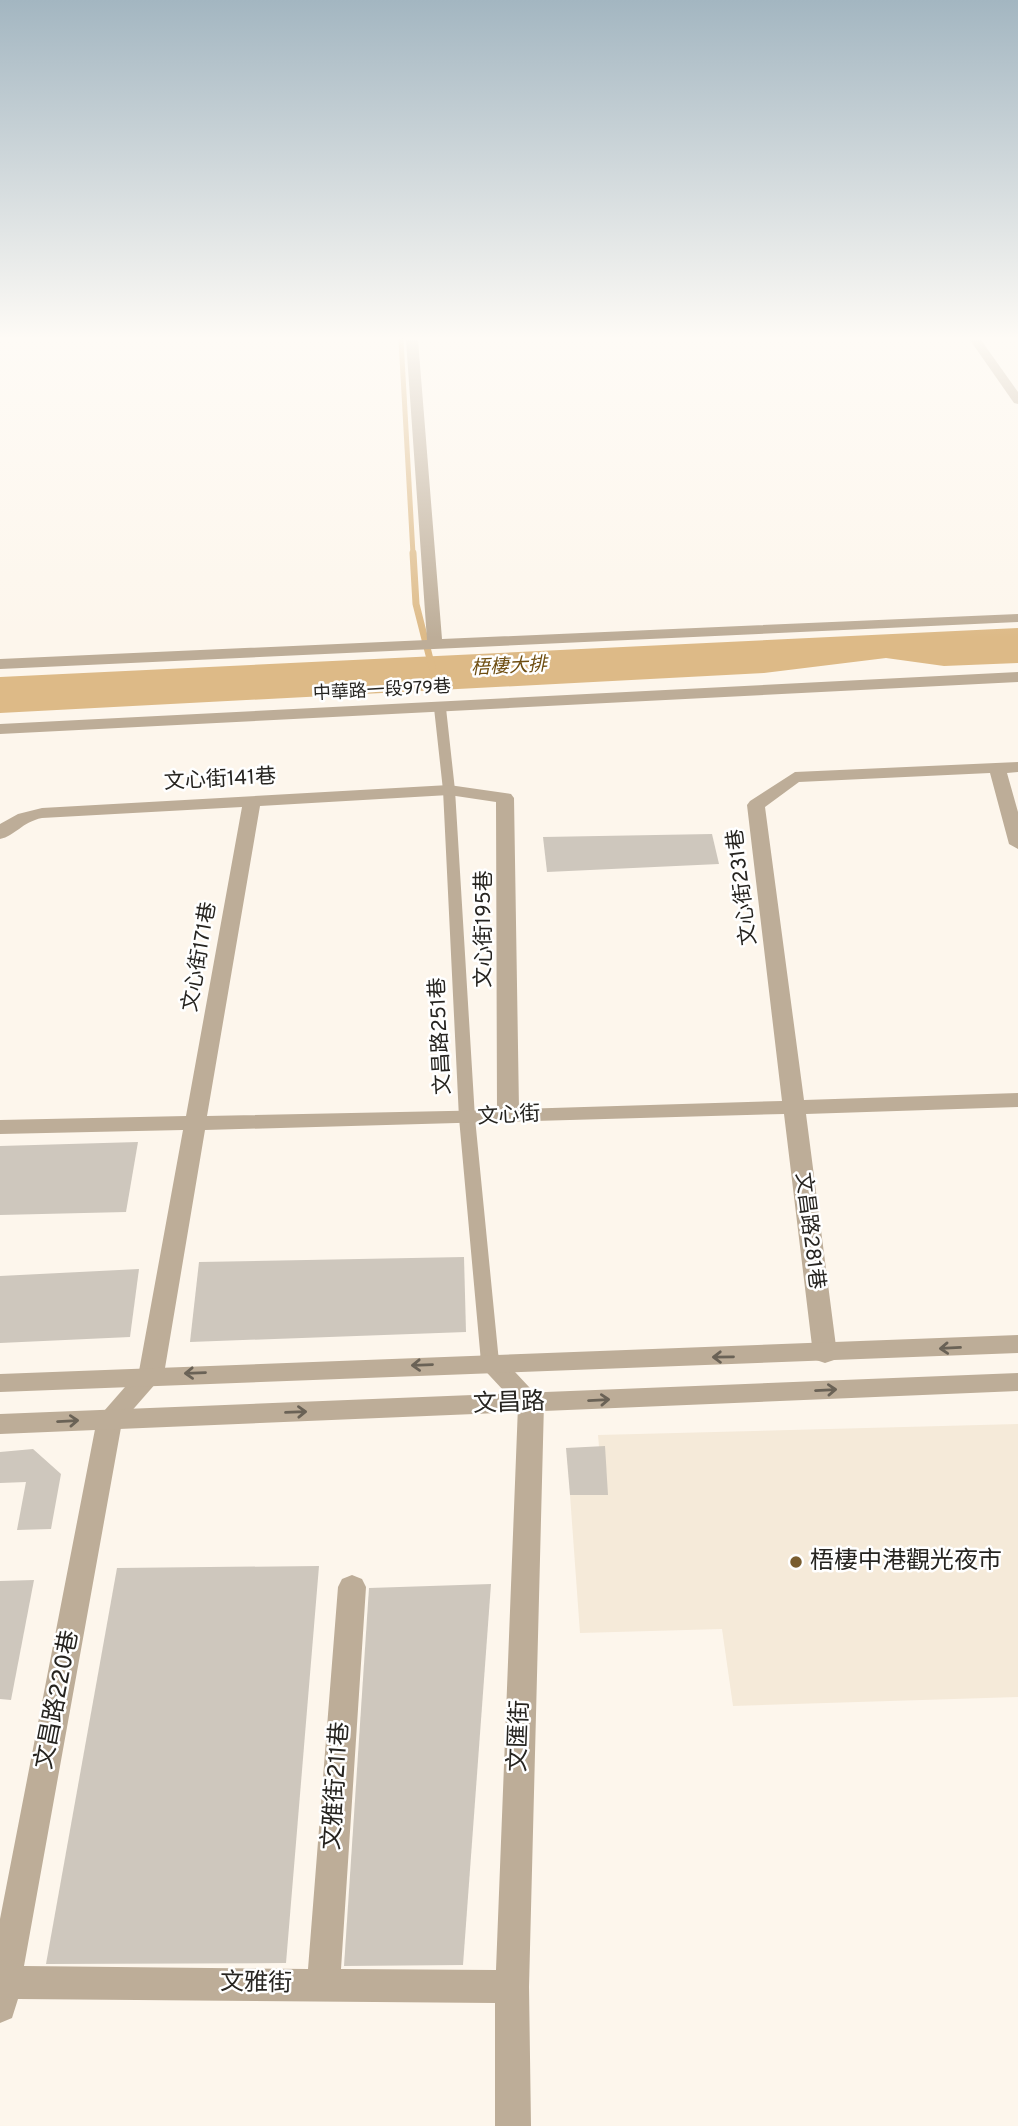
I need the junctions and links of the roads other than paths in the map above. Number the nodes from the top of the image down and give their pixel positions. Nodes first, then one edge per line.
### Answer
1 (420, 439) edge
2 (1018, 618) edge
3 (435, 644) junction
4 (0, 664) edge
5 (1018, 677) edge
6 (440, 708) junction
7 (0, 729) edge
8 (1018, 767) edge
9 (997, 768) junction
10 (449, 790) junction
11 (252, 801) junction
12 (0, 834) edge
13 (1018, 844) edge
14 (1018, 1100) edge
15 (793, 1107) junction
16 (508, 1116) junction
17 (467, 1118) junction
18 (194, 1122) junction
19 (0, 1127) edge
20 (1018, 1344) edge
21 (825, 1354) junction
22 (490, 1362) junction
23 (151, 1374) junction
24 (1018, 1382) edge
25 (0, 1383) edge
26 (531, 1403) junction
27 (110, 1419) junction
28 (0, 1424) edge
29 (352, 1587) dead end
30 (323, 1985) junction
31 (512, 1987) junction
32 (2, 1990) edge
33 (513, 2126) edge

1 - 3 street
2 - 3 street
3 - 4 street
5 - 6 street, 中華路一段979巷
6 - 7 street, 中華路一段979巷
6 - 10 lane, 文昌路251巷
8 - 9 street, 文心街231巷
9 - 13 street
9 - 15 street, 文心街231巷
10 - 11 street, 文心街141巷
10 - 16 street, 文心街195巷
10 - 17 lane, 文昌路251巷
11 - 12 street, 文心街141巷
11 - 18 street, 文心街171巷
14 - 15 street, 文心街
15 - 16 street, 文心街
15 - 21 street, 文昌路281巷
16 - 17 street, 文心街
17 - 18 street, 文心街
17 - 22 lane, 文昌路251巷
18 - 19 street, 文心街
18 - 23 street, 文心街171巷
20 -> 21 street, 文昌路
21 -> 22 street, 文昌路
22 -> 23 street, 文昌路
22 - 26 street
23 - 25 street, 文昌路
23 - 27 street
26 -> 24 street, 文昌路
27 -> 26 street, 文昌路
26 - 31 street, 文匯街
28 -> 27 street, 文昌路
27 - 32 street, 文昌路220巷
29 - 30 street, 文雅街211巷
30 - 31 street, 文雅街
30 - 32 street, 文雅街
31 - 33 street, 文匯街

